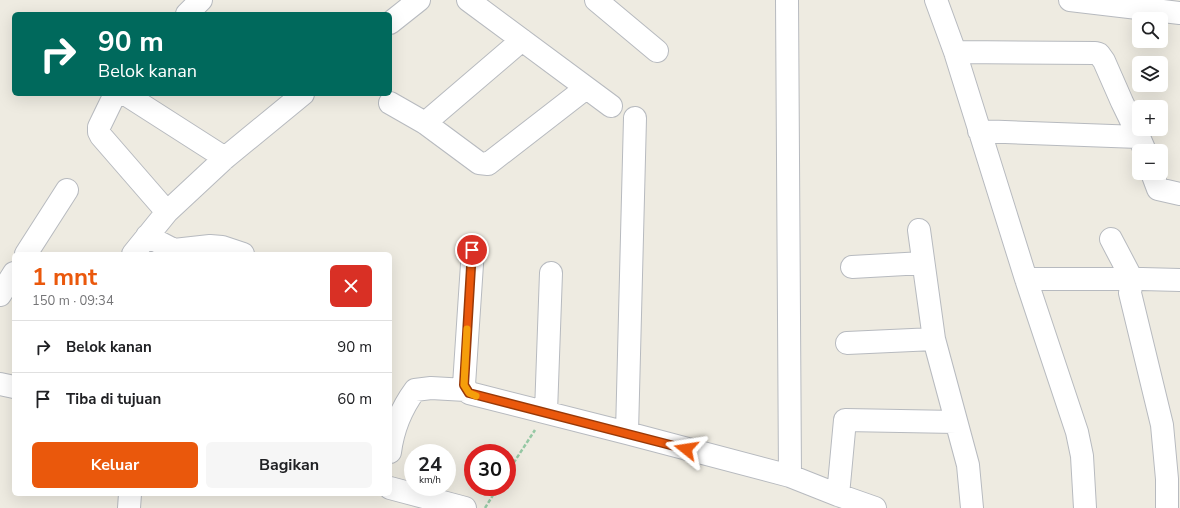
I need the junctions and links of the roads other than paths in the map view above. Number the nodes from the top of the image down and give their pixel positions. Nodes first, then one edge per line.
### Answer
1 (201, 0) edge
2 (419, 0) edge
3 (468, 0) edge
4 (596, 0) edge
5 (786, 0) edge
6 (936, 0) edge
7 (1070, 0) edge
8 (1176, 0) edge
9 (1180, 9) edge
10 (189, 12) edge
11 (1180, 13) edge
12 (392, 21) edge
13 (522, 40) junction
14 (657, 51) dead end
15 (954, 52) junction
16 (586, 88) junction
17 (114, 96) edge
18 (128, 96) edge
19 (301, 96) edge
20 (390, 102) dead end
21 (610, 106) dead end
22 (635, 118) dead end
23 (425, 123) junction
24 (979, 131) junction
25 (1142, 144) edge
26 (225, 158) junction
27 (1155, 180) edge
28 (67, 190) dead end
29 (1180, 194) edge
30 (167, 212) junction
31 (919, 230) dead end
32 (147, 236) junction
33 (1111, 239) dead end
34 (472, 250) dead end
35 (27, 252) edge
36 (135, 252) edge
37 (237, 252) edge
38 (924, 263) junction
39 (852, 267) dead end
40 (551, 273) dead end
41 (12, 276) edge
42 (1026, 279) junction
43 (1132, 279) junction
44 (1180, 280) edge
45 (0, 295) edge
46 (934, 339) junction
47 (847, 343) dead end
48 (0, 384) edge
49 (12, 387) edge
50 (466, 390) junction
51 (546, 412) junction
52 (956, 422) junction
53 (627, 433) junction
54 (392, 440) edge
55 (790, 476) junction
56 (1173, 479) edge
57 (392, 489) edge
58 (838, 495) junction
59 (130, 496) edge
60 (129, 508) edge
61 (465, 508) edge
62 (875, 508) edge
63 (972, 508) edge
64 (1085, 508) edge
65 (1167, 508) edge

1 - 10 street
2 - 12 street
3 - 13 street
4 - 14 street
5 - 55 street
6 - 15 street
7 - 11 street
8 - 9 street
13 - 16 street
13 - 23 street
15 - 24 street
15 - 25 street
16 - 21 street
16 - 23 street
17 - 30 street
18 - 26 street
19 - 26 street
20 - 23 street
22 - 53 street
24 - 25 street
24 - 42 street
26 - 30 street
27 - 29 street
28 - 35 street
30 - 32 street
31 - 38 street
32 - 36 street
32 - 37 street
33 - 43 street
34 - 50 street
38 - 39 street
38 - 46 street
40 - 51 street
41 - 45 street
42 - 43 street
42 - 64 street
43 - 44 street
43 - 56 street
46 - 47 street
46 - 52 street
48 - 49 street
50 - 51 street
50 - 54 street
51 - 53 street
52 - 58 street
52 - 63 street
53 - 55 street
55 - 58 street
56 - 65 street
57 - 61 street
58 - 62 street
59 - 60 street

